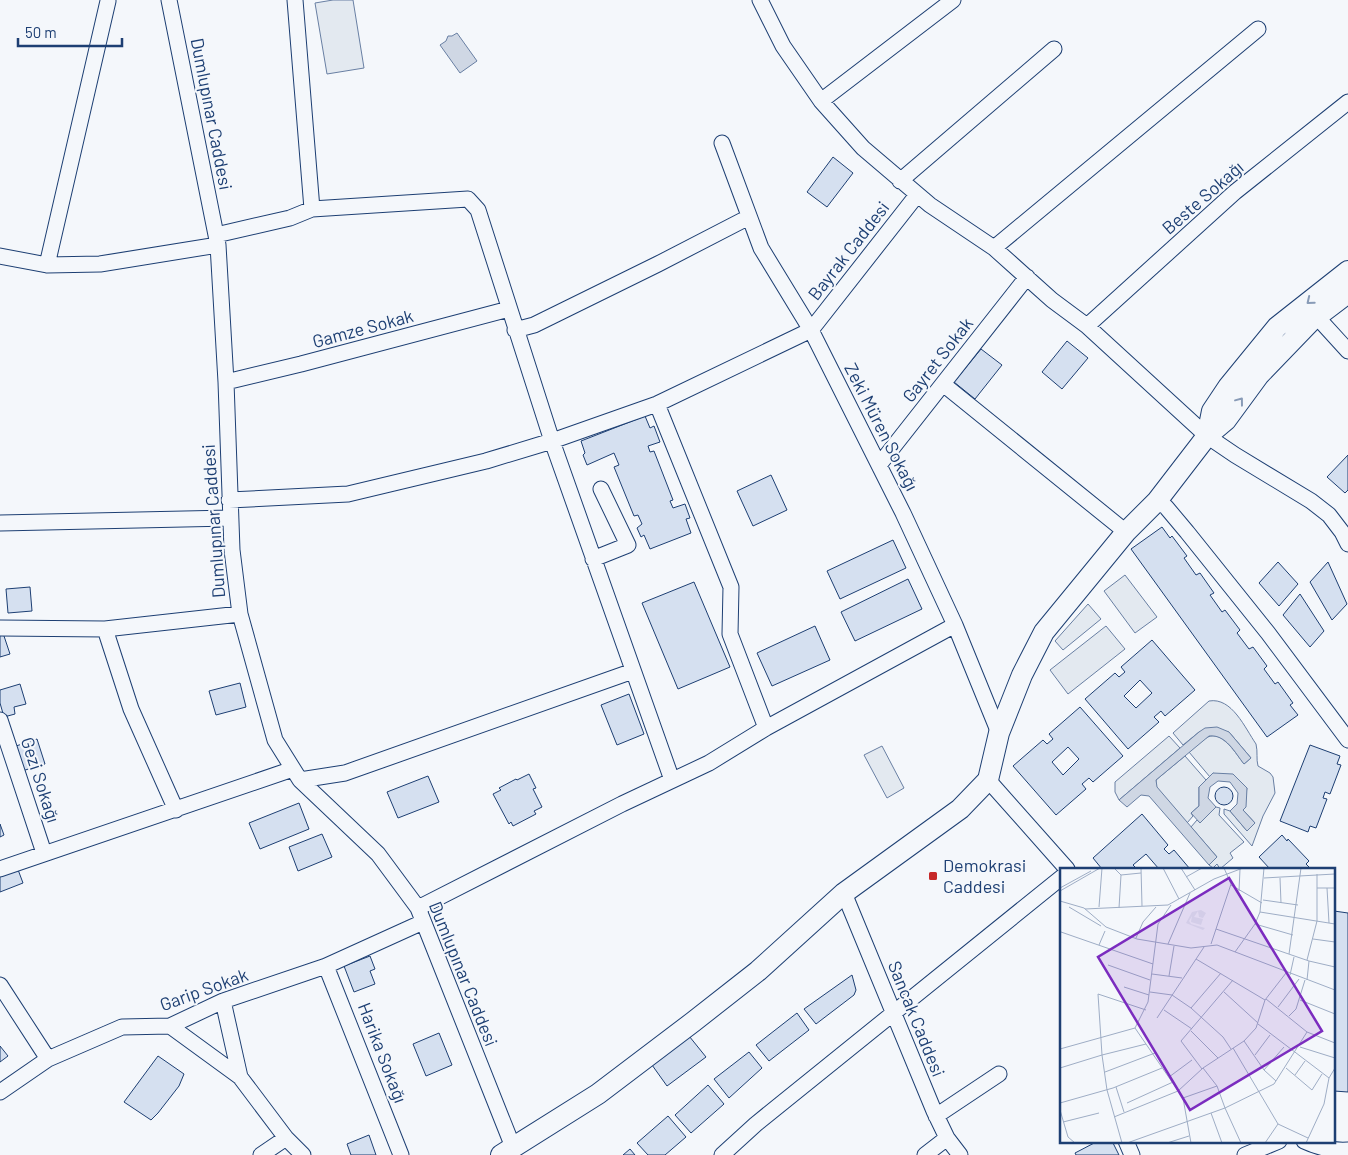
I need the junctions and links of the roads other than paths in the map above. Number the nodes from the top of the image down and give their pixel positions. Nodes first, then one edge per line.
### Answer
1 (109, 0) edge
2 (169, 0) edge
3 (295, 0) edge
4 (760, 0) edge
5 (953, 0) edge
6 (1258, 29) dead end
7 (1054, 49) dead end
8 (821, 101) junction
9 (1348, 102) edge
10 (722, 143) dead end
11 (900, 181) junction
12 (916, 194) junction
13 (312, 208) junction
14 (749, 217) junction
15 (217, 240) junction
16 (994, 248) junction
17 (0, 256) edge
18 (47, 264) junction
19 (1348, 271) edge
20 (1027, 277) junction
21 (1348, 293) edge
22 (509, 309) junction
23 (1317, 317) junction
24 (1087, 326) junction
25 (515, 330) junction
26 (812, 330) junction
27 (1348, 351) edge
28 (226, 382) junction
29 (943, 384) junction
30 (657, 404) junction
31 (1207, 436) junction
32 (552, 441) junction
33 (879, 465) junction
34 (601, 489) dead end
35 (229, 500) junction
36 (1157, 501) junction
37 (230, 518) junction
38 (0, 524) edge
39 (1126, 532) junction
40 (1348, 544) edge
41 (593, 559) junction
42 (240, 614) junction
43 (956, 625) junction
44 (0, 628) edge
45 (105, 629) junction
46 (633, 671) junction
47 (0, 720) edge
48 (766, 728) junction
49 (999, 733) junction
50 (1348, 740) edge
51 (296, 774) junction
52 (672, 780) junction
53 (988, 780) junction
54 (176, 810) junction
55 (44, 853) junction
56 (1066, 868) edge
57 (0, 869) edge
58 (1060, 879) edge
59 (844, 893) junction
60 (418, 908) junction
61 (424, 922) junction
62 (326, 966) junction
63 (0, 985) edge
64 (223, 1000) junction
65 (893, 1014) junction
66 (170, 1026) junction
67 (48, 1059) junction
68 (999, 1074) dead end
69 (240, 1077) junction
70 (0, 1092) edge
71 (936, 1116) junction
72 (286, 1138) junction
73 (947, 1138) junction
74 (1126, 1142) edge
75 (1277, 1142) edge
76 (1306, 1142) edge
77 (1348, 1150) edge
78 (507, 1151) edge
79 (262, 1155) edge
80 (303, 1155) edge
81 (401, 1155) edge
82 (722, 1155) edge
83 (925, 1155) edge
84 (960, 1155) edge
85 (1132, 1155) edge
86 (1245, 1155) edge

1 - 18 street
2 - 15 street, Dumlupınar Caddesi
3 - 13 street
4 - 8 street
5 - 8 street
6 - 16 street
7 - 11 street
8 - 11 street
9 - 24 street, Beste Sokağı
10 - 14 street, Zeki Müren Sokağı
11 - 12 street
12 - 16 street
12 - 26 street, Bayrak Caddesi
13 - 15 street
13 - 22 street
14 - 25 street
14 - 26 street, Zeki Müren Sokağı
15 - 18 street
15 - 28 street, Dumlupınar Caddesi
16 - 20 street
17 - 18 street
19 -> 31 main road
20 - 24 street
20 - 29 street, Gayret Sokak
21 - 23 main road
22 - 25 street
22 - 28 street, Gamze Sokak
23 - 27 street
31 -> 23 main road
24 - 31 street
25 - 32 street
26 - 30 street
26 - 33 street, Zeki Müren Sokağı
28 - 35 street, Dumlupınar Caddesi
29 - 33 street, Gayret Sokak
29 - 39 street
30 - 32 street
30 - 48 street
31 - 36 main road
31 - 40 street
32 - 35 street
32 - 41 street
33 - 43 street, Zeki Müren Sokağı
34 - 41 street
35 - 37 street, Dumlupınar Caddesi
36 - 39 main road
36 - 50 street
37 - 38 street
37 - 42 street, Dumlupınar Caddesi
39 - 49 main road
41 - 46 street
42 - 45 street
42 - 51 street, Dumlupınar Caddesi
43 - 48 street
43 - 49 street, Zeki Müren Sokağı
44 - 45 street
45 - 54 street
46 - 51 street
46 - 52 street
47 - 55 street, Gezi Sokağı
48 - 52 street
49 - 53 main road
51 - 54 street
51 - 60 street, Dumlupınar Caddesi
52 - 60 street
53 - 56 street
53 - 59 main road
54 - 55 street
55 - 57 street
58 - 65 street
59 - 65 street, Sancak Caddesi
59 - 78 main road
60 - 61 street, Dumlupınar Caddesi
61 - 62 street, Garip Sokak
61 - 78 street, Dumlupınar Caddesi
62 - 64 street, Garip Sokak
62 - 81 street, Harika Sokağı
63 - 67 street
64 - 66 street, Garip Sokak
64 - 69 street
65 - 71 street, Sancak Caddesi
65 - 82 street
66 - 67 street, Garip Sokak
66 - 69 street
67 - 70 street, Garip Sokak
68 - 71 street
69 - 72 street
71 - 73 street, Sancak Caddesi
72 - 79 street
72 - 80 street
73 - 83 street
73 - 84 street, Sancak Caddesi
74 - 85 street
75 - 86 street
76 - 77 street

